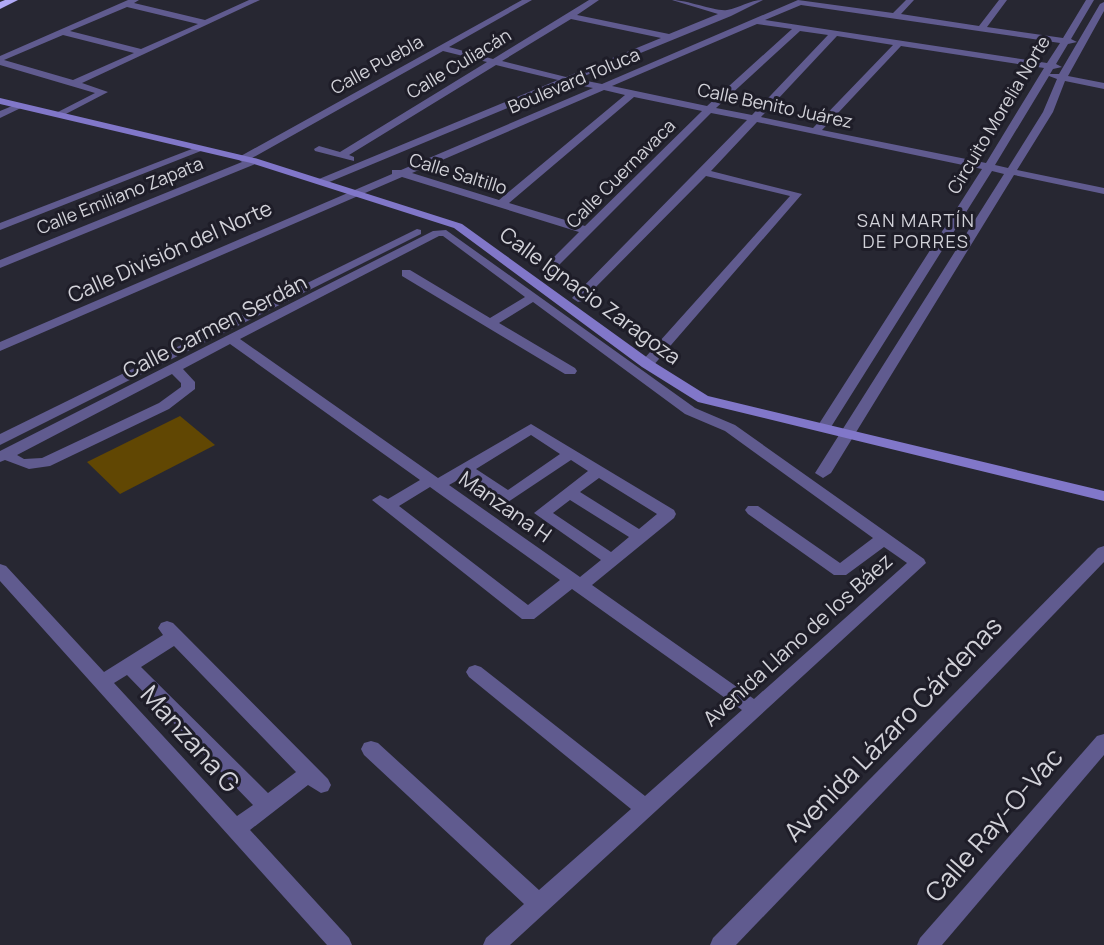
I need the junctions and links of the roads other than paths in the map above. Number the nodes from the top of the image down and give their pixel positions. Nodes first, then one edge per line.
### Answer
1 (13, 0) edge
2 (256, 0) edge
3 (528, 0) edge
4 (595, 0) edge
5 (676, 0) edge
6 (759, 0) edge
7 (910, 0) edge
8 (1003, 0) edge
9 (1090, 0) edge
10 (802, 1) edge
11 (130, 2) edge
12 (1104, 4) edge
13 (0, 6) edge
14 (726, 14) junction
15 (570, 16) junction
16 (895, 16) junction
17 (755, 21) junction
18 (206, 23) junction
19 (798, 28) junction
20 (981, 29) junction
21 (62, 32) junction
22 (835, 33) junction
23 (670, 37) junction
24 (1065, 41) junction
25 (899, 43) junction
26 (1081, 44) junction
27 (441, 48) junction
28 (141, 52) junction
29 (0, 61) edge
30 (496, 62) junction
31 (1047, 70) junction
32 (1065, 73) junction
33 (568, 80) junction
34 (75, 83) junction
35 (1104, 86) edge
36 (602, 87) junction
37 (633, 93) junction
38 (0, 101) edge
39 (20, 106) junction
40 (709, 109) junction
41 (0, 115) edge
42 (57, 115) junction
43 (754, 119) junction
44 (815, 131) junction
45 (201, 149) junction
46 (319, 149) dead end
47 (340, 156) junction
48 (248, 160) junction
49 (366, 163) junction
50 (989, 167) junction
51 (704, 172) junction
52 (1011, 172) junction
53 (399, 174) junction
54 (323, 181) junction
55 (1104, 191) edge
56 (356, 192) junction
57 (501, 204) junction
58 (444, 226) junction
59 (0, 227) edge
60 (588, 231) junction
61 (0, 264) edge
62 (548, 269) dead end
63 (406, 273) dead end
64 (533, 297) junction
65 (578, 298) dead end
66 (490, 323) junction
67 (233, 340) junction
68 (0, 347) edge
69 (647, 364) junction
70 (860, 368) junction
71 (175, 369) junction
72 (570, 371) dead end
73 (883, 375) junction
74 (824, 427) junction
75 (847, 432) junction
76 (0, 440) edge
77 (570, 454) junction
78 (3, 456) edge
79 (465, 469) junction
80 (598, 471) junction
81 (823, 473) dead end
82 (434, 482) junction
83 (570, 492) junction
84 (1104, 496) edge
85 (753, 510) dead end
86 (640, 537) junction
87 (883, 539) junction
88 (1104, 552) edge
89 (612, 560) junction
90 (0, 570) edge
91 (576, 583) junction
92 (129, 666) junction
93 (475, 672) dead end
94 (102, 682) junction
95 (754, 709) junction
96 (1104, 742) edge
97 (371, 749) dead end
98 (267, 806) junction
99 (645, 808) junction
100 (236, 829) junction
101 (539, 904) junction
102 (933, 944) edge
103 (341, 945) edge
104 (494, 945) edge
105 (721, 945) edge

1 - 13 highway
2 - 18 street
3 - 27 street, Calle Puebla
4 - 15 street, Calle Culiacán
5 - 14 street
6 - 14 street, Boulevard Toluca
7 - 16 street
8 - 20 street
9 - 24 street, Circuito Morelia Norte
10 - 16 street
10 - 17 street, Boulevard Toluca
11 - 18 street
11 - 21 street
12 - 26 street, Circuito Morelia Norte
14 - 17 street
14 - 23 street, Boulevard Toluca
15 - 23 street
15 - 30 street, Calle Culiacán
16 - 20 street
17 - 19 street
17 - 36 street, Boulevard Toluca
18 - 28 street
19 - 22 street
19 - 40 street, Calle Cuernavaca
20 - 24 street
21 - 28 street
21 - 29 street
22 - 25 street
22 - 43 street
23 - 33 street, Boulevard Toluca
24 - 26 street
24 - 31 street, Circuito Morelia Norte
25 - 31 street
25 - 44 street
26 - 32 street, Circuito Morelia Norte
27 - 30 street, Calle Benito Juárez
27 - 48 street, Calle Puebla
28 - 34 street
29 - 34 street
30 - 33 street, Calle Benito Juárez
30 - 47 street, Calle Culiacán
31 - 32 street
31 - 50 street, Circuito Morelia Norte
32 - 35 street
32 - 52 street, Circuito Morelia Norte
33 - 36 street, Calle Benito Juárez
33 - 49 street, Boulevard Toluca
34 - 42 street
36 - 37 street, Calle Benito Juárez
36 - 53 street, Boulevard Toluca
37 - 40 street, Calle Benito Juárez
37 - 57 street
38 - 39 street, Calle Ignacio Zaragoza
39 - 41 street
39 - 42 street, Calle Ignacio Zaragoza
40 - 43 street, Calle Benito Juárez
40 - 60 street, Calle Cuernavaca
42 - 45 street, Calle Ignacio Zaragoza
43 - 44 street, Calle Benito Juárez
43 - 51 street
44 - 50 street, Calle Benito Juárez
45 - 48 street, Calle Ignacio Zaragoza
45 - 59 street
46 - 47 street, Calle Saltillo
47 - 49 street, Calle Saltillo
48 - 54 street, Calle Ignacio Zaragoza
48 - 61 street, Calle Emiliano Zapata
49 - 53 street, Calle Saltillo
49 - 54 street, Boulevard Toluca
50 - 52 street, Calle Benito Juárez
50 - 70 street, Circuito Morelia Norte
51 - 65 street
51 - 69 street
52 - 55 street, Calle Benito Juárez
52 - 73 street, Circuito Morelia Norte
53 - 56 street, Boulevard Toluca
53 - 57 street, Calle Saltillo
54 - 56 street, Calle Ignacio Zaragoza
56 - 58 street, Calle Ignacio Zaragoza
56 - 68 street, Calle División del Norte
57 - 60 street, Calle Saltillo
58 - 64 street, Avenida Llano de los Báez
58 - 67 street, Calle Carmen Serdán
58 - 69 street, Calle Ignacio Zaragoza
58 - 76 street, Calle Carmen Serdán
60 - 62 street, Calle Cuernavaca
63 - 66 street
64 - 66 street
64 - 87 street, Avenida Llano de los Báez
66 - 72 street
67 - 71 street, Calle Carmen Serdán
67 - 82 street, Manzana H
69 - 74 street, Calle Ignacio Zaragoza
70 - 73 street
70 - 74 street, Circuito Morelia Norte
71 - 78 street, Calle Carmen Serdán
71 - 78 street
73 - 75 street, Circuito Morelia Norte
74 - 75 street, Calle Ignacio Zaragoza
75 - 81 street, Circuito Morelia Norte
75 - 84 street, Calle Ignacio Zaragoza
77 - 79 street
77 - 79 street
77 - 80 street
79 - 82 street
80 - 83 street
80 - 86 street
82 - 91 street, Manzana H
82 - 91 street
83 - 86 street
83 - 89 street
85 - 87 street
86 - 89 street
87 - 95 street, Avenida Llano de los Báez
88 - 105 street, Avenida Lázaro Cárdenas
89 - 91 street
90 - 94 street, Manzana G
91 - 95 street, Manzana H
92 - 94 street
92 - 98 street
92 - 98 street
93 - 99 street
94 - 100 street, Manzana G
95 - 99 street, Avenida Llano de los Báez
96 - 102 street, Calle Ray-O-Vac
97 - 101 street
98 - 100 street
99 - 101 street, Avenida Llano de los Báez
100 - 103 street, Manzana G
101 - 104 street, Avenida Llano de los Báez

